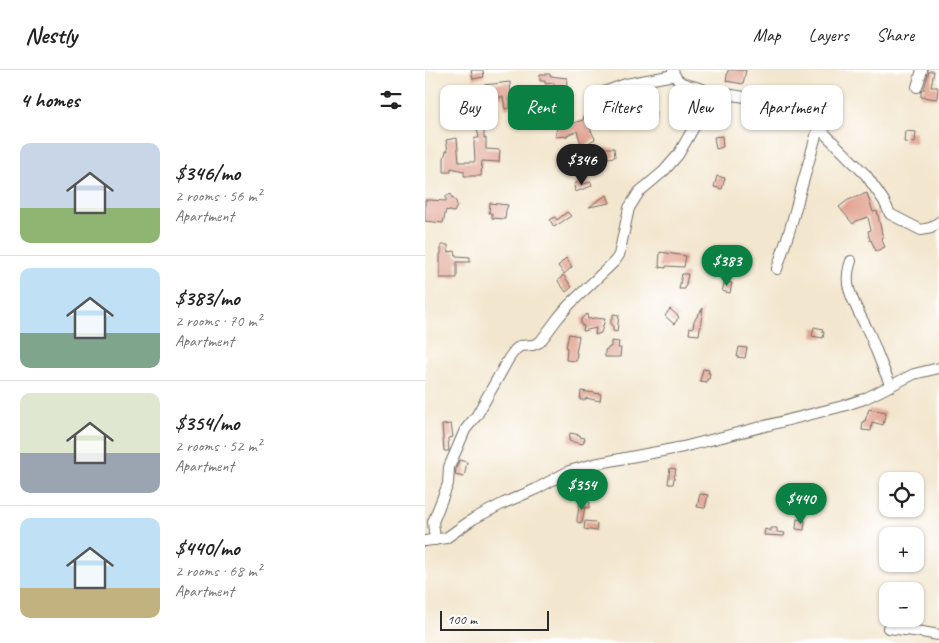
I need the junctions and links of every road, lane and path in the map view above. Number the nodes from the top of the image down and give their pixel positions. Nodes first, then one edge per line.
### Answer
1 (922, 70) edge
2 (674, 72) edge
3 (624, 85) edge
4 (688, 85) edge
5 (917, 87) dead end
6 (692, 130) edge
7 (817, 130) edge
8 (821, 130) edge
9 (939, 222) edge
10 (851, 261) dead end
11 (777, 269) dead end
12 (939, 368) edge
13 (891, 386) junction
14 (430, 540) edge
15 (888, 628) dead end
16 (939, 635) edge

1 - 5 street
2 - 3 street
2 - 4 street
6 - 14 street
7 - 11 street
8 - 9 street
10 - 13 street
12 - 13 street
13 - 14 street
15 - 16 street

